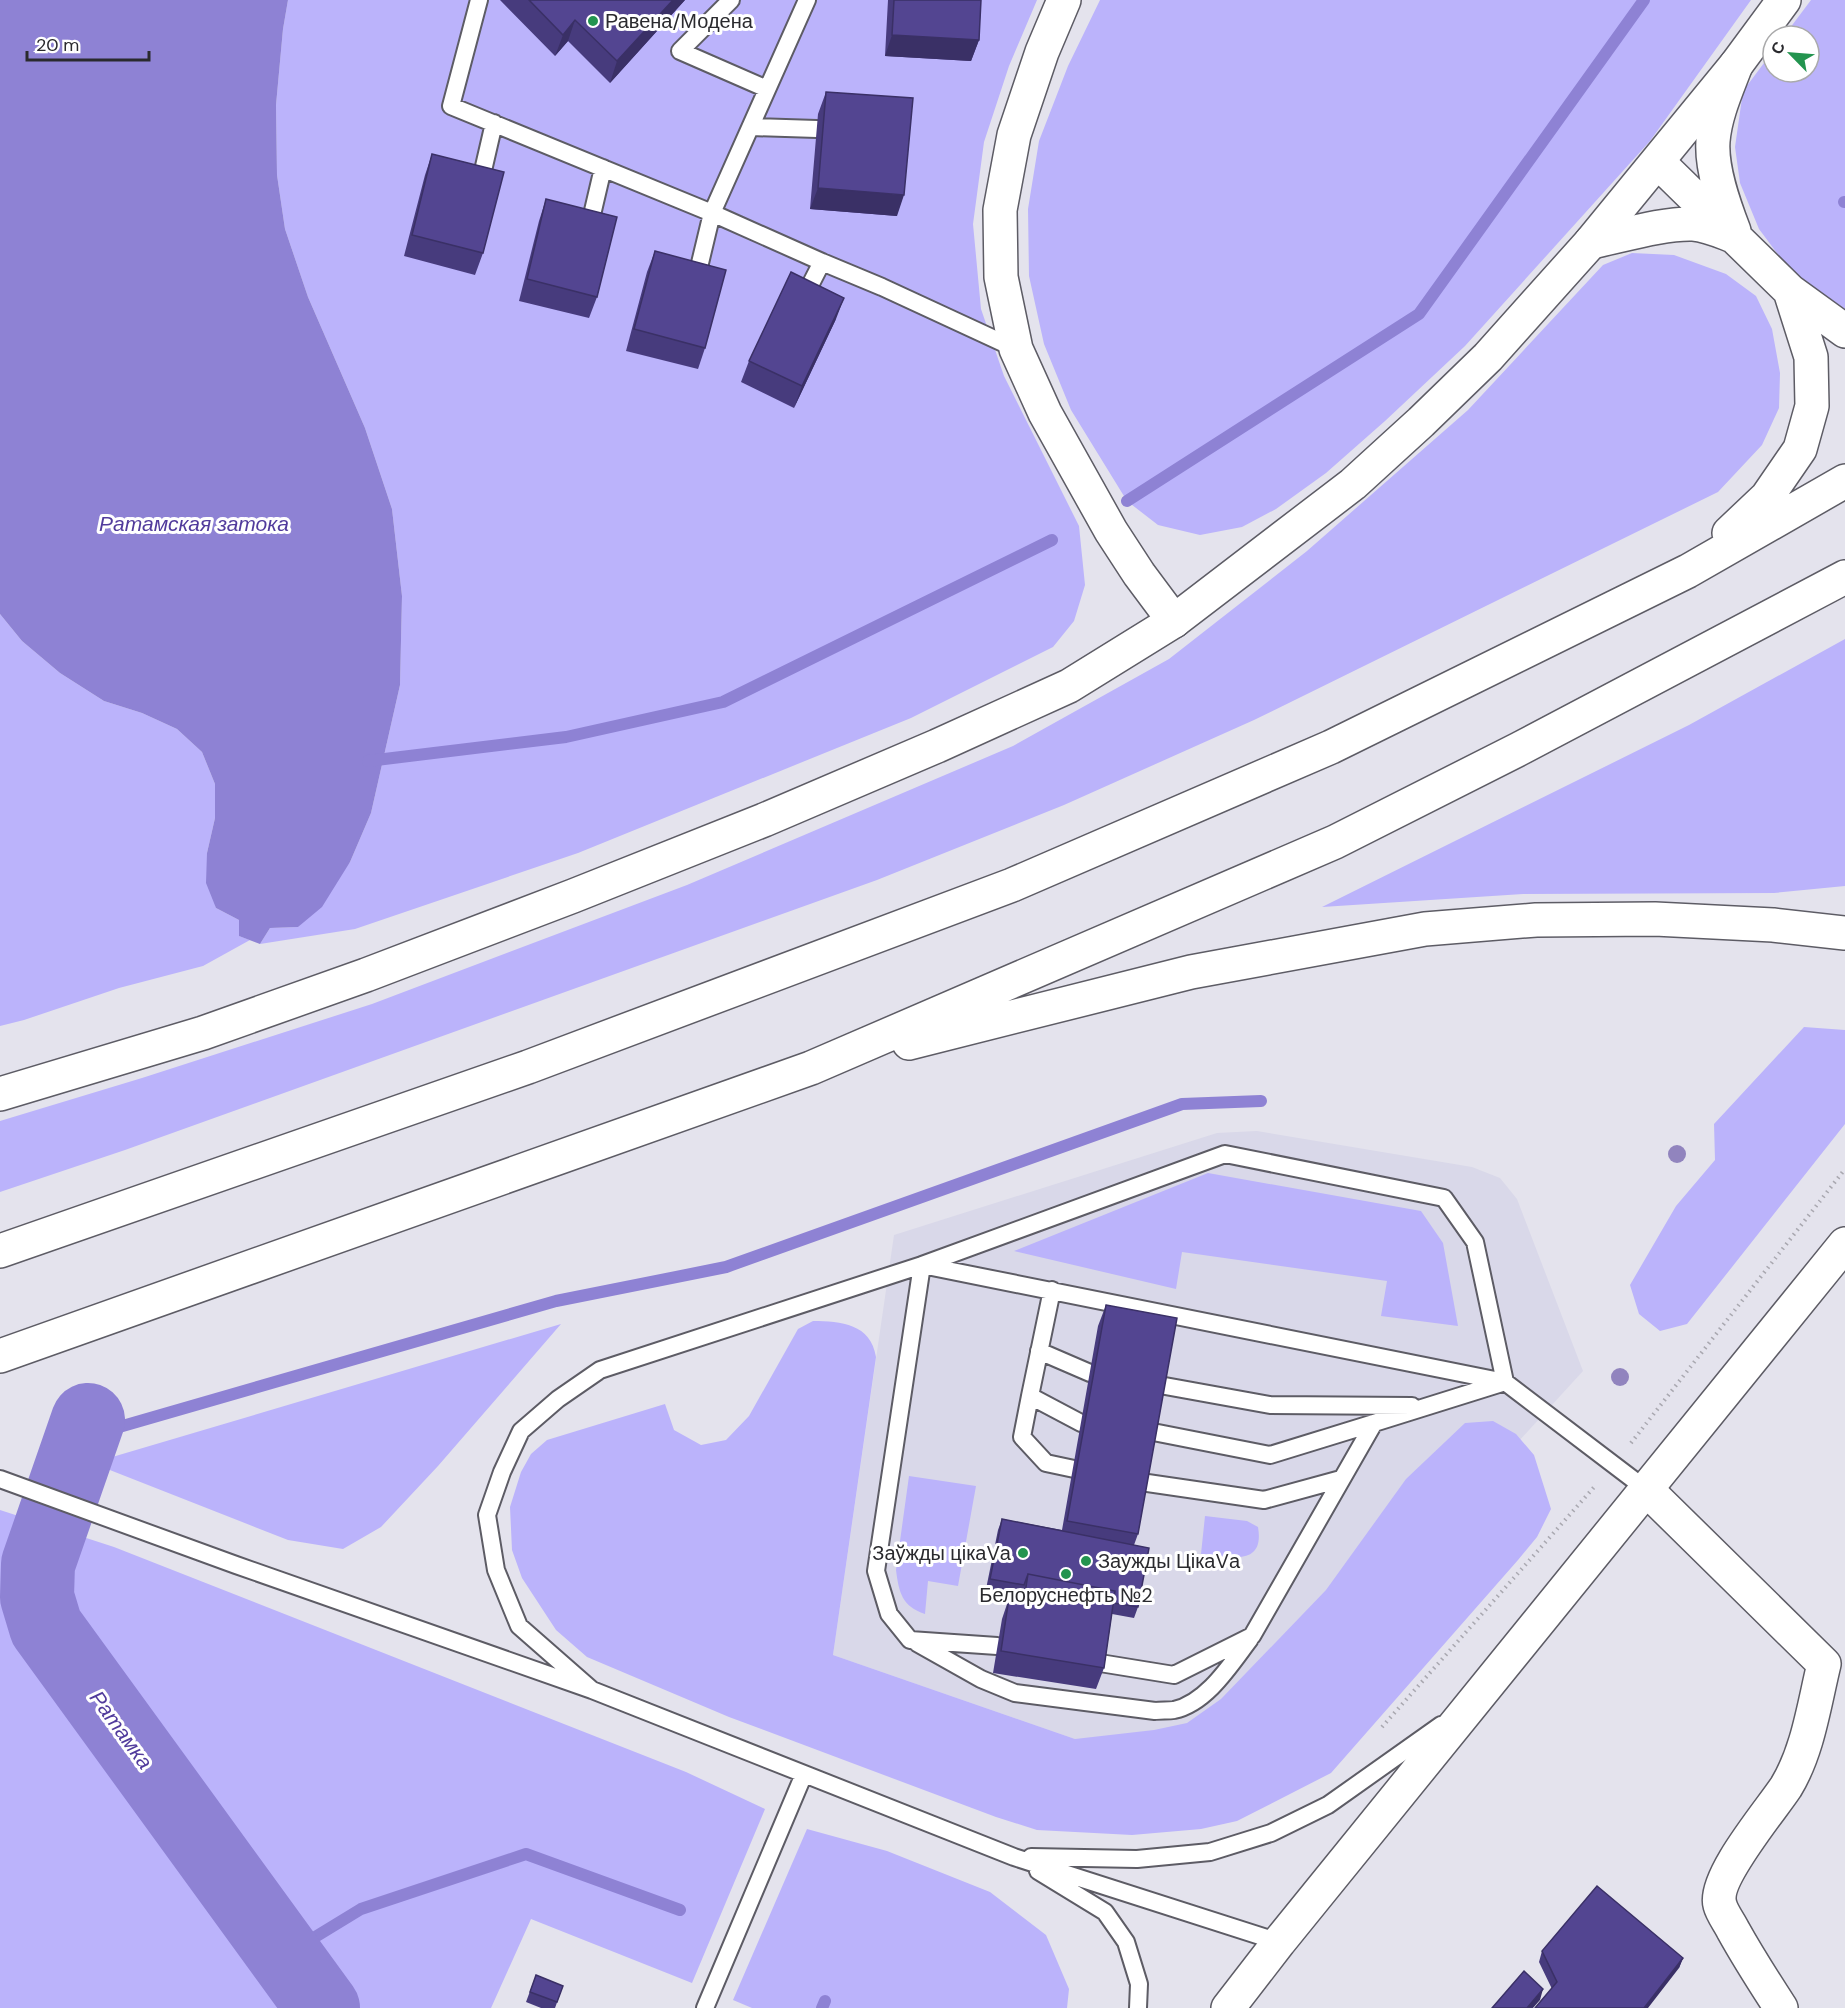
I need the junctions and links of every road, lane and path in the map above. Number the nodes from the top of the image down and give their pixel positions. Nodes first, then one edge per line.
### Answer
1 (479, 0) edge
2 (731, 0) edge
3 (807, 0) edge
4 (1064, 0) edge
5 (1784, 0) edge
6 (1736, 65) junction
7 (767, 89) junction
8 (494, 123) junction
9 (751, 127) junction
10 (817, 129) dead end
11 (1658, 162) junction
12 (603, 168) junction
13 (479, 189) edge
14 (712, 213) junction
15 (588, 233) edge
16 (1737, 238) junction
17 (1592, 242) junction
18 (822, 262) junction
19 (694, 285) edge
20 (1790, 291) junction
21 (802, 303) edge
22 (1845, 331) edge
23 (1016, 349) junction
24 (1845, 481) edge
25 (1688, 571) junction
26 (1845, 577) edge
27 (1174, 621) junction
28 (1845, 933) edge
29 (811, 1068) junction
30 (0, 1094) edge
31 (1845, 1169) edge
32 (1845, 1244) edge
33 (0, 1251) edge
34 (922, 1265) junction
35 (1052, 1290) junction
36 (1039, 1351) junction
37 (0, 1356) edge
38 (1505, 1382) junction
39 (1030, 1396) junction
40 (1428, 1406) junction
41 (1081, 1423) dead end
42 (1374, 1423) junction
43 (1153, 1432) edge
44 (1614, 1464) junction
45 (0, 1479) edge
46 (1341, 1479) junction
47 (1647, 1490) junction
48 (1252, 1636) junction
49 (910, 1640) junction
50 (997, 1646) dead end
51 (1834, 1660) edge
52 (1100, 1663) edge
53 (592, 1690) junction
54 (1474, 1702) junction
55 (1377, 1733) dead end
56 (804, 1774) junction
57 (1014, 1857) junction
58 (1279, 1942) junction
59 (705, 2008) edge
60 (1138, 2008) edge
61 (1228, 2008) edge
62 (1781, 2008) edge

1 - 8 lane
2 - 7 lane
3 - 7 lane
4 - 23 main road
5 - 6 main road
6 - 11 main road
6 - 16 main road
7 - 9 lane
8 - 12 lane
8 - 13 lane
9 - 10 lane
9 - 14 lane
11 - 16 main road
11 - 17 main road
12 - 14 lane
12 - 15 lane
14 - 18 lane
14 - 19 lane
16 - 17 main road
16 - 20 main road
17 - 27 main road
18 - 21 lane
18 - 23 lane
20 - 22 main road
20 - 25 main road
23 - 27 main road
24 - 25 main road
25 - 33 main road
26 - 29 main road
27 - 30 main road
28 - 29 main road
29 - 37 main road
31 - 44 path
32 - 47 main road
34 - 35 lane
34 - 38 lane
34 - 49 lane
34 - 53 lane
35 - 36 lane
35 - 38 lane
36 - 39 lane
36 - 40 lane
38 - 40 lane
38 - 44 lane
39 - 41 lane
39 - 46 lane
40 - 42 lane
42 - 43 lane
42 - 46 lane
44 - 47 lane
44 - 55 path
45 - 53 lane
46 - 48 lane
47 - 51 main road
47 - 54 main road
48 - 49 lane
48 - 52 lane
49 - 50 lane
51 - 62 main road
53 - 56 lane
54 - 57 lane
54 - 58 main road
56 - 57 lane
56 - 59 lane
57 - 58 lane
57 - 60 lane
58 - 61 main road

